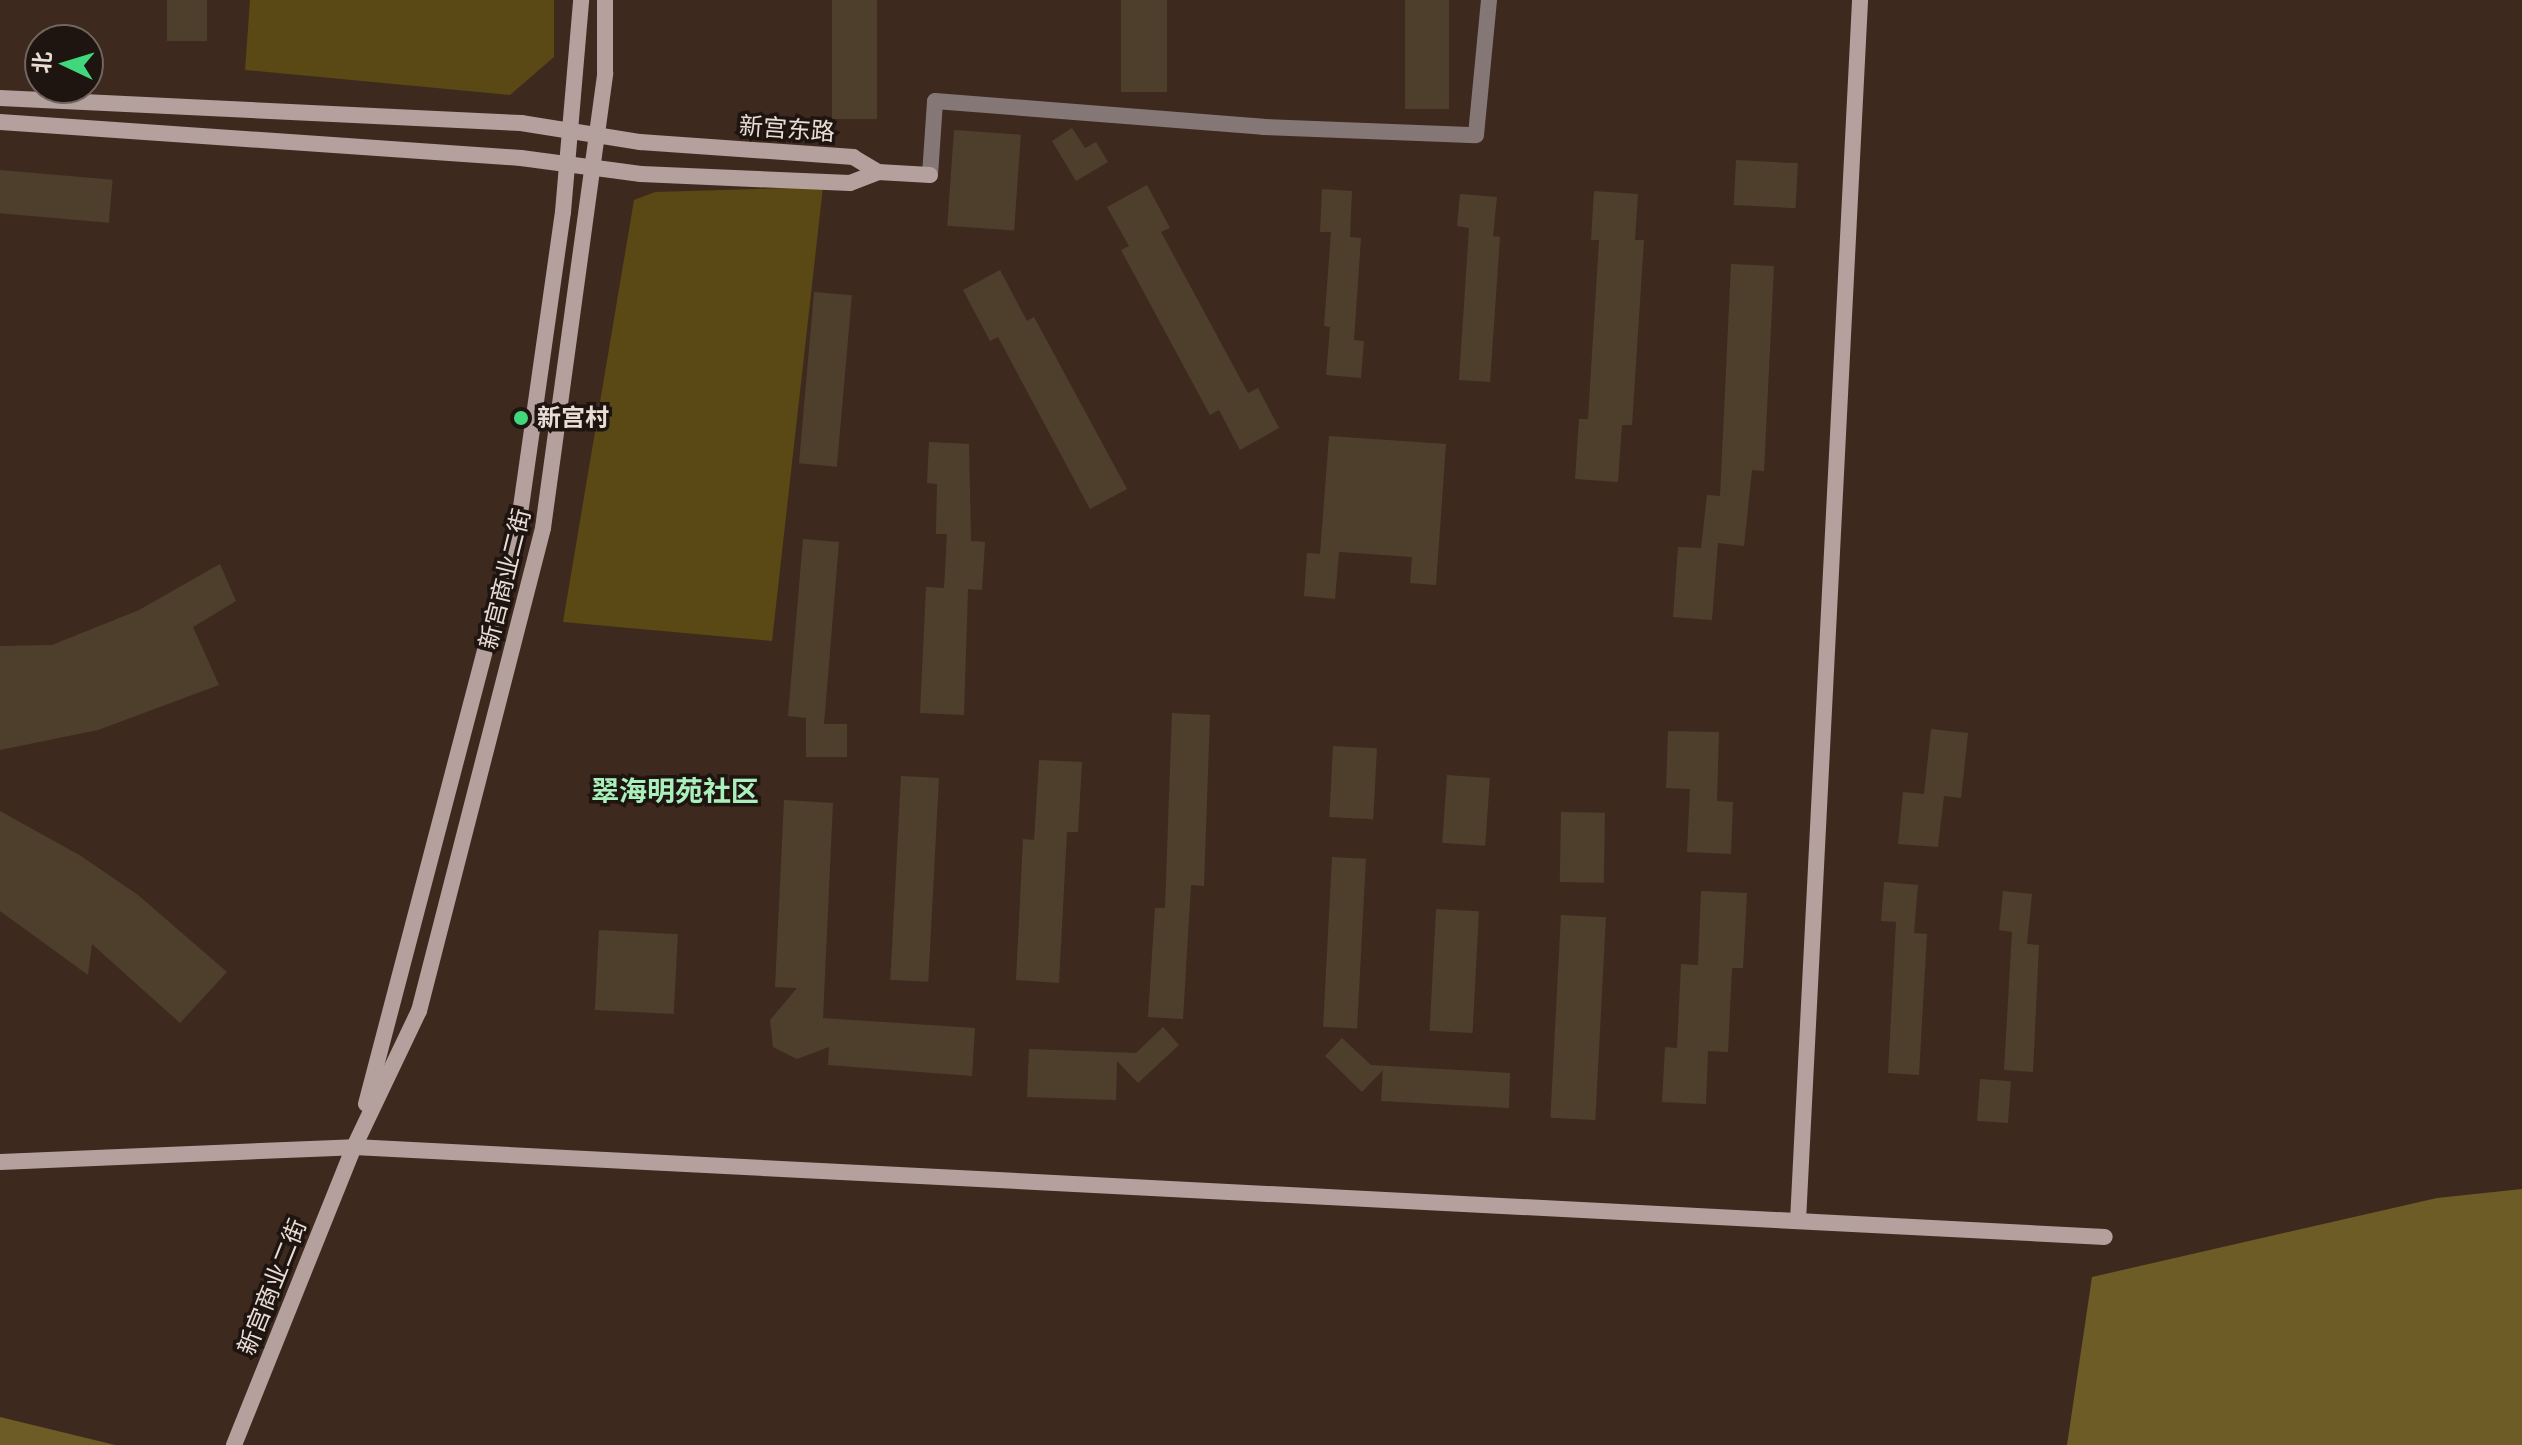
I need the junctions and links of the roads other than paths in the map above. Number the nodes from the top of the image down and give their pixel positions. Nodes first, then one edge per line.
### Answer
1 (581, 0) edge
2 (605, 0) edge
3 (1489, 0) edge
4 (1860, 0) edge
5 (0, 98) edge
6 (0, 122) edge
7 (572, 131) junction
8 (597, 135) junction
9 (569, 164) junction
10 (593, 167) junction
11 (878, 172) junction
12 (354, 1147) junction
13 (0, 1162) edge
14 (1798, 1221) junction
15 (2105, 1237) dead end
16 (234, 1445) edge

1 - 7 street, 新宫商业二街
2 - 8 street, 新宫商业二街
3 - 11 street
4 - 14 street
5 - 7 street, 新宫东路
6 - 9 street, 新宫东路
7 - 8 street, 新宫东路
7 - 9 street, 新宫商业二街
8 - 10 street, 新宫商业二街
8 - 11 street, 新宫东路
9 - 10 street, 新宫东路
9 - 12 street, 新宫商业二街
10 - 11 street, 新宫东路
10 - 12 street, 新宫商业二街
12 - 13 street
12 - 14 street
12 - 16 street, 新宫商业二街
14 - 15 street

